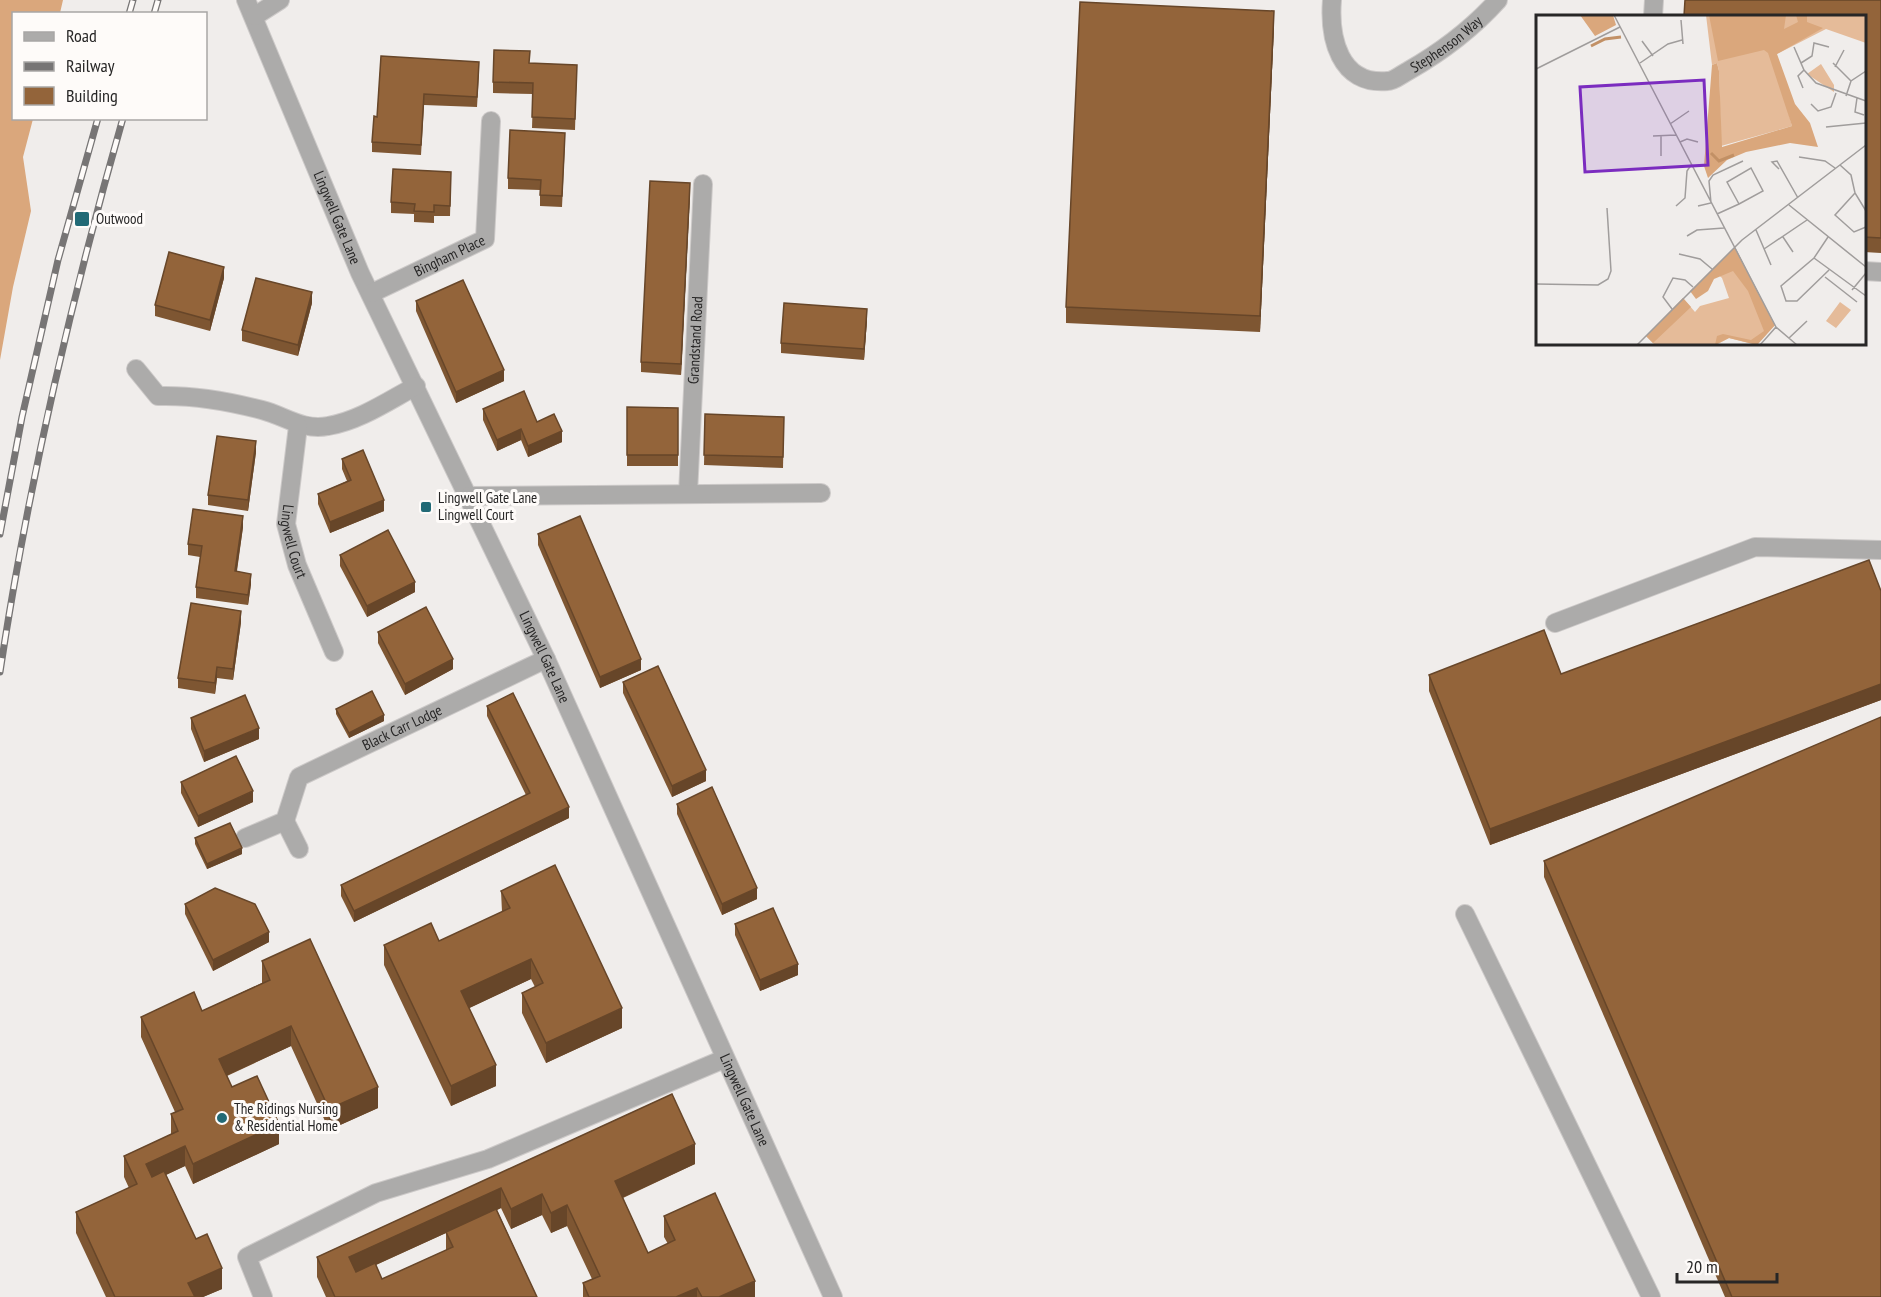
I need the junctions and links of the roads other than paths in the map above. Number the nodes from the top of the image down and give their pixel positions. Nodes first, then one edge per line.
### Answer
1 (246, 0) edge
2 (280, 0) edge
3 (1332, 0) edge
4 (1498, 0) edge
5 (1654, 0) edge
6 (1653, 15) edge
7 (255, 16) junction
8 (491, 121) dead end
9 (703, 184) dead end
10 (1866, 271) edge
11 (1881, 272) edge
12 (372, 293) junction
13 (136, 369) dead end
14 (416, 386) junction
15 (298, 426) junction
16 (821, 493) dead end
17 (688, 494) junction
18 (470, 496) junction
19 (1881, 550) edge
20 (1555, 623) dead end
21 (334, 652) dead end
22 (546, 659) junction
23 (285, 821) junction
24 (245, 838) dead end
25 (299, 849) dead end
26 (1465, 914) dead end
27 (724, 1059) junction
28 (263, 1297) edge
29 (833, 1297) edge
30 (1650, 1297) edge

1 - 7 street, Lingwell Gate Lane
2 - 7 street
3 - 4 street, Stephenson Way
5 - 6 street
7 - 12 street, Lingwell Gate Lane
8 - 12 street, Bingham Place
9 - 17 street, Grandstand Road
10 - 11 street
12 - 14 street, Lingwell Gate Lane
13 - 15 street
14 - 15 street
14 - 18 street, Lingwell Gate Lane
15 - 21 street, Lingwell Court
16 - 17 street
17 - 18 street
18 - 22 street, Lingwell Gate Lane
19 - 20 street
22 - 23 street, Black Carr Lodge
22 - 27 street, Lingwell Gate Lane
23 - 24 street
23 - 25 street
26 - 30 street
27 - 28 street
27 - 29 street, Lingwell Gate Lane

